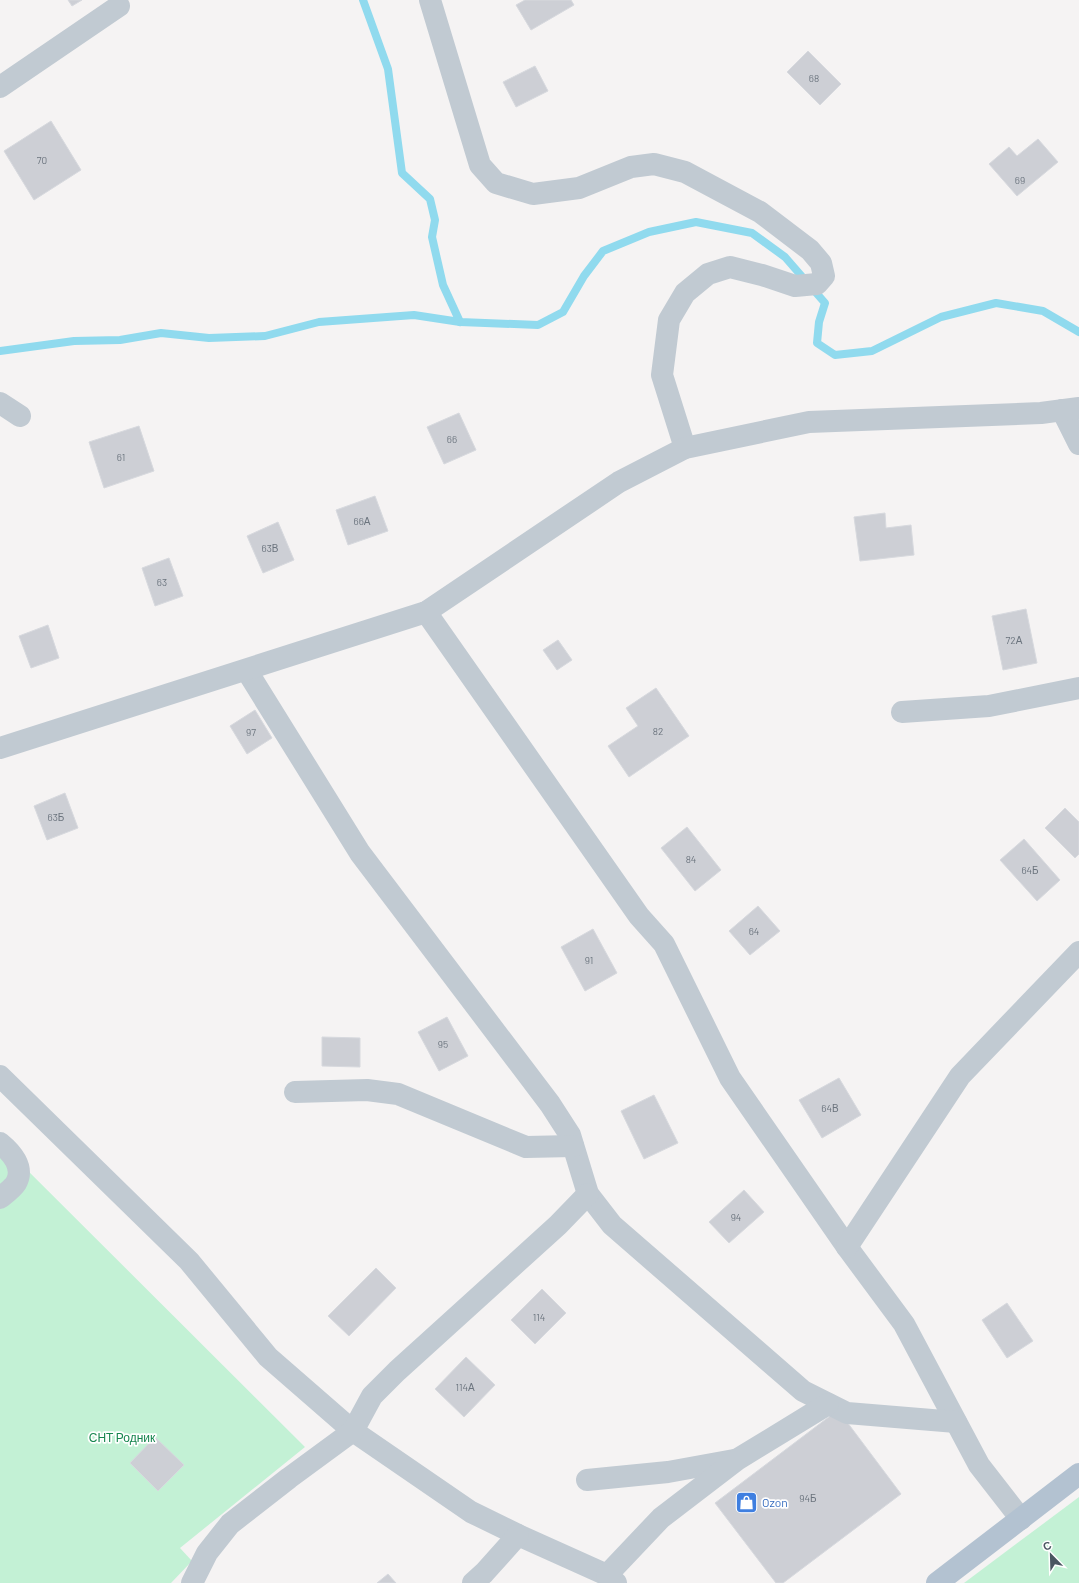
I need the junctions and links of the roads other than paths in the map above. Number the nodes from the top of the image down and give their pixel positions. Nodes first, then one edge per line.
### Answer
1 (430, 0) edge
2 (119, 6) dead end
3 (0, 87) edge
4 (0, 403) edge
5 (1070, 409) edge
6 (20, 416) dead end
7 (1079, 444) edge
8 (684, 448) junction
9 (426, 612) junction
10 (247, 671) junction
11 (1079, 688) edge
12 (902, 712) dead end
13 (0, 748) edge
14 (1079, 952) edge
15 (0, 1076) edge
16 (295, 1092) dead end
17 (0, 1143) edge
18 (573, 1146) junction
19 (588, 1194) junction
20 (0, 1198) edge
21 (847, 1247) junction
22 (828, 1404) junction
23 (956, 1422) junction
24 (354, 1431) junction
25 (738, 1459) junction
26 (1079, 1474) edge
27 (587, 1480) dead end
28 (1021, 1519) junction
29 (518, 1535) junction
30 (611, 1579) edge
31 (192, 1583) edge
32 (473, 1583) edge
33 (937, 1583) edge

1 - 8 street
2 - 3 street
4 - 6 street
5 - 7 street
5 - 8 street
8 - 9 street
9 - 10 street
9 - 21 street
10 - 13 street
10 - 18 street
11 - 12 street
14 - 21 street
15 - 24 street
16 - 18 street
17 - 20 street
18 - 19 street
19 - 22 street
19 - 24 street
21 - 23 street
22 - 23 street
22 - 25 street
23 - 28 street
24 - 29 street
24 - 31 street
25 - 27 street
25 - 30 street
26 - 28 main road
28 - 33 main road
29 - 30 street
29 - 32 street

